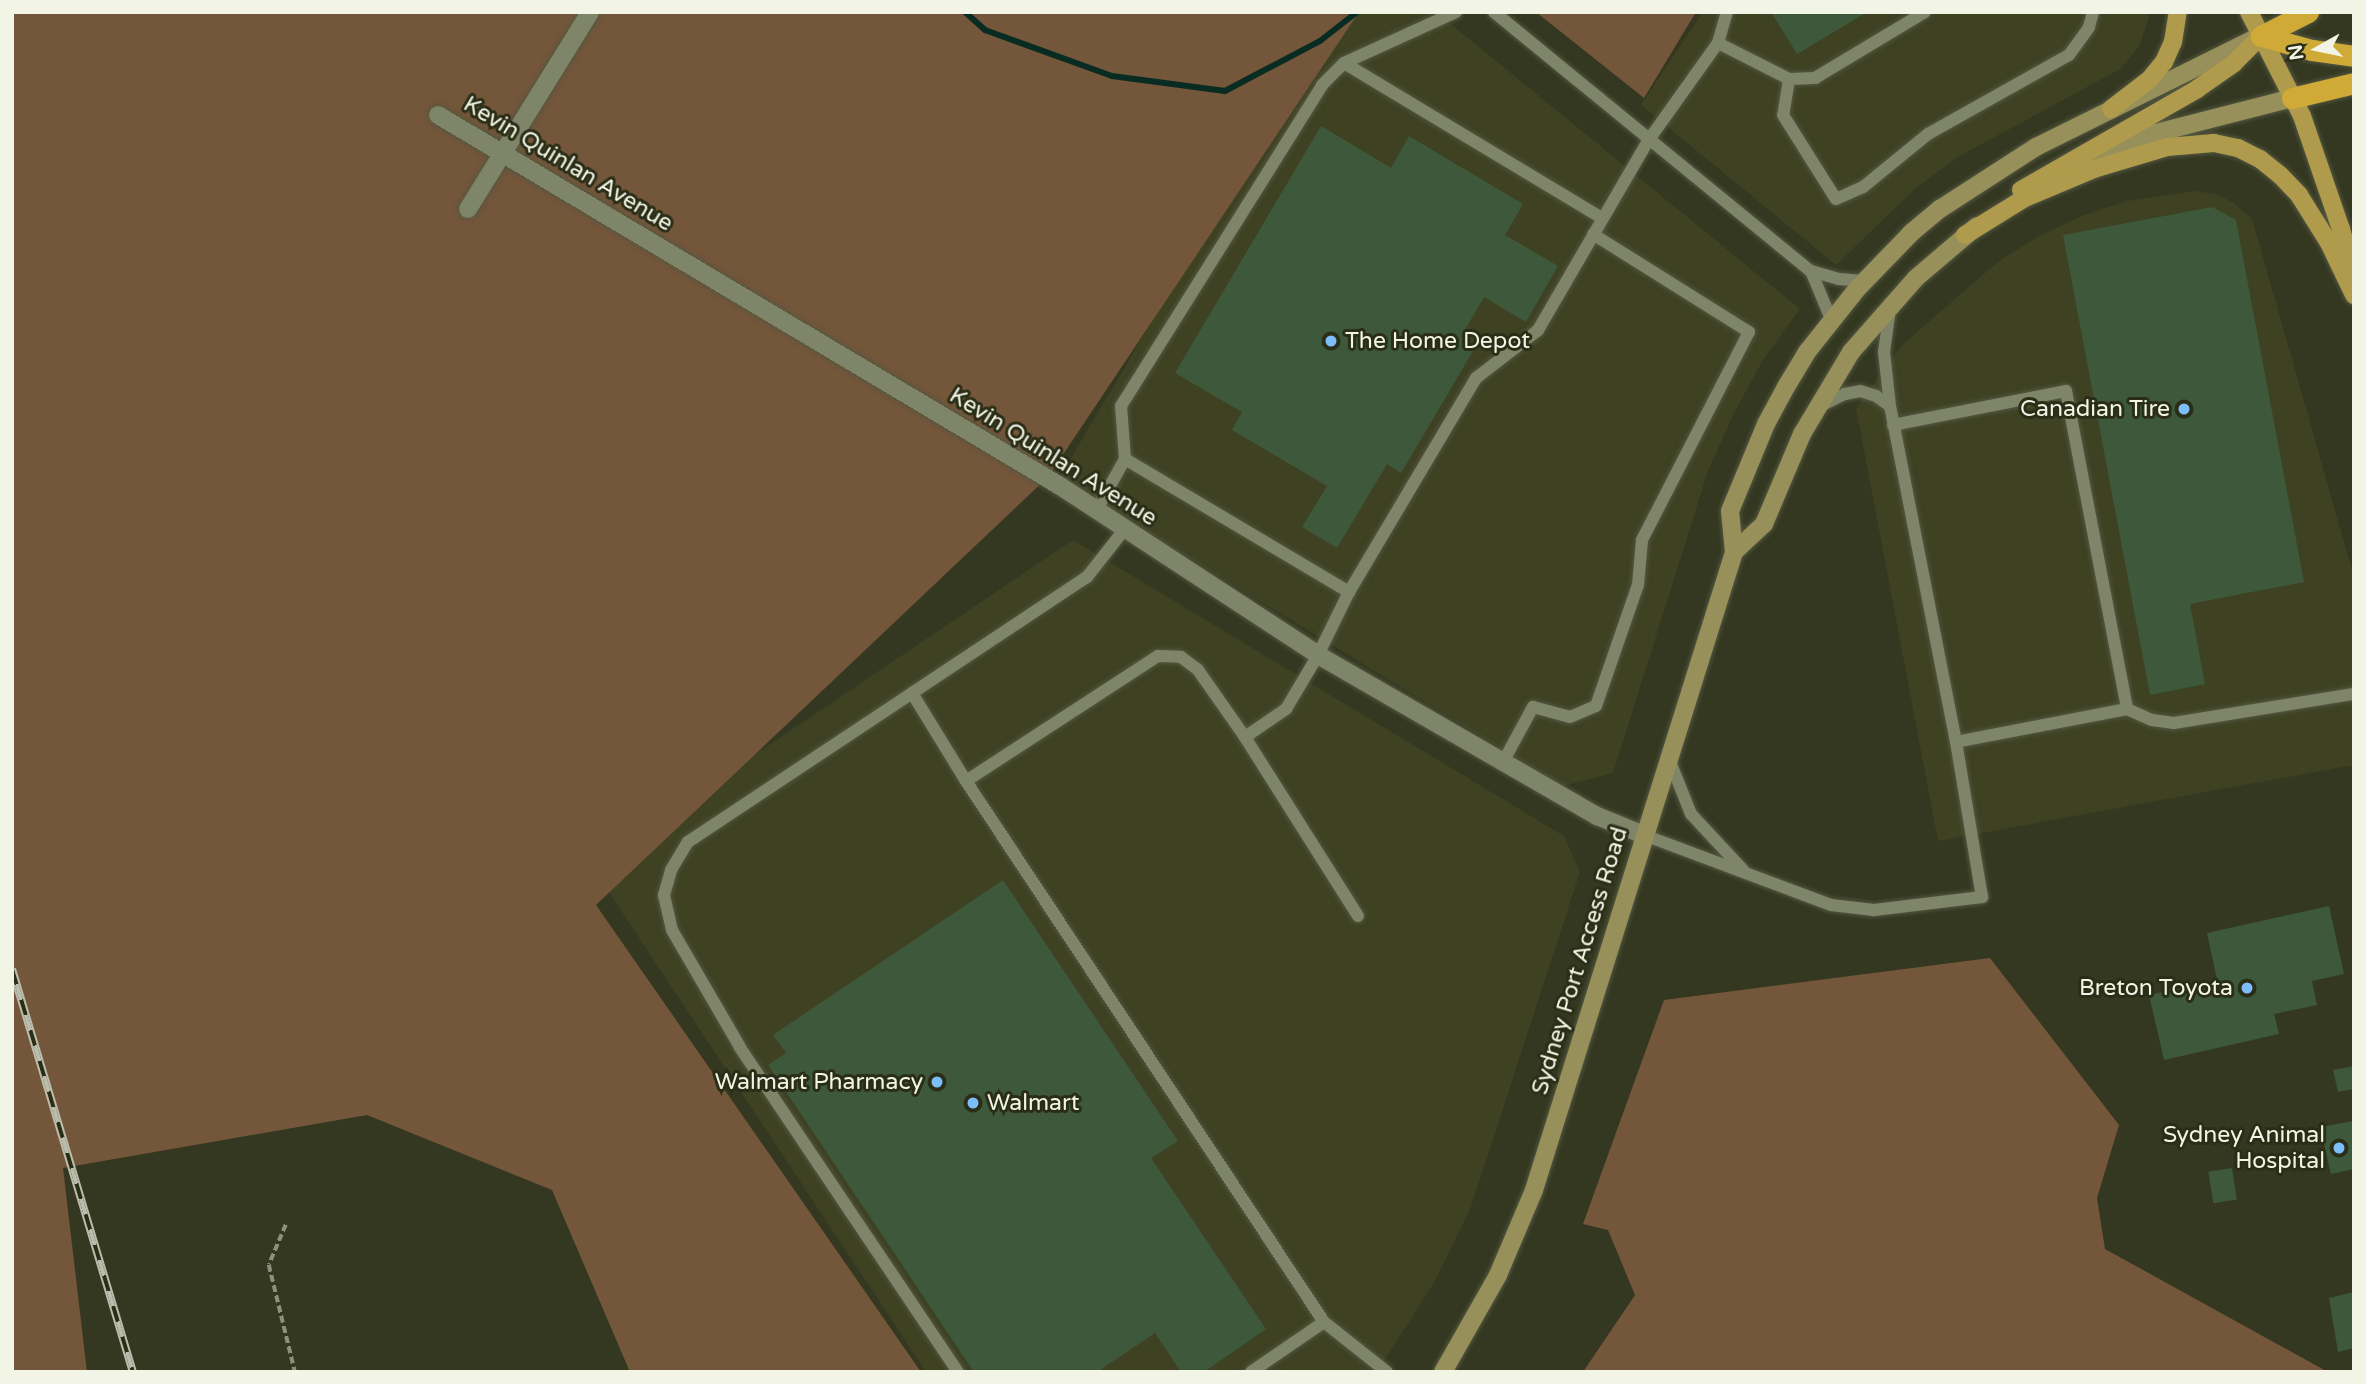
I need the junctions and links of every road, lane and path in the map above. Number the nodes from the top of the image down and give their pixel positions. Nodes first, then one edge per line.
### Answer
1 (590, 12) edge
2 (1456, 12) edge
3 (1494, 12) edge
4 (1727, 12) edge
5 (1925, 12) edge
6 (2093, 12) edge
7 (2178, 12) edge
8 (2249, 12) edge
9 (2308, 12) edge
10 (2261, 36) junction
11 (1718, 43) junction
12 (2354, 56) edge
13 (1344, 63) junction
14 (1789, 79) junction
15 (2354, 83) edge
16 (2292, 98) junction
17 (2111, 109) junction
18 (439, 115) dead end
19 (1648, 141) junction
20 (502, 153) junction
21 (468, 209) dead end
22 (1602, 218) junction
23 (1593, 234) junction
24 (1965, 235) junction
25 (1811, 271) junction
26 (2354, 276) edge
27 (1863, 281) junction
28 (2354, 295) edge
29 (1892, 302) junction
30 (1831, 319) junction
31 (1890, 406) junction
32 (1816, 408) junction
33 (1893, 425) junction
34 (1125, 459) junction
35 (1096, 510) junction
36 (1124, 530) junction
37 (1734, 552) junction
38 (1349, 592) junction
39 (1318, 654) junction
40 (912, 693) junction
41 (2354, 694) edge
42 (2127, 709) junction
43 (1245, 737) junction
44 (1956, 741) junction
45 (1668, 759) junction
46 (1503, 762) junction
47 (967, 781) junction
48 (1644, 835) junction
49 (1746, 873) junction
50 (1358, 916) dead end
51 (286, 1224) dead end
52 (1324, 1322) junction
53 (295, 1372) edge
54 (958, 1372) edge
55 (1251, 1372) edge
56 (1387, 1372) edge
57 (1443, 1372) edge

1 - 20 street
2 - 13 lane
3 - 19 lane
4 - 11 lane
5 - 14 lane
6 - 14 lane
7 - 17 main road
8 - 10 main road
9 - 10 highway
10 - 12 highway
10 - 16 main road
10 - 17 main road, Sydney Port Access Road
10 - 24 main road
11 - 14 lane
11 - 19 lane
13 - 22 lane
13 - 34 lane
15 - 16 highway
16 - 24 main road, Sydney Port Access Road
16 - 26 main road
17 - 27 main road, Sydney Port Access Road
18 - 20 street, Kevin Quinlan Avenue
19 - 22 lane
19 - 25 lane
20 - 21 street
20 - 35 street, Kevin Quinlan Avenue
22 - 23 lane
23 - 38 lane
23 - 46 lane
24 - 28 main road
24 - 29 main road, Sydney Port Access Road
25 - 27 lane
25 - 30 lane
27 - 30 main road, Sydney Port Access Road
29 - 31 lane
29 - 32 main road, Sydney Port Access Road
30 - 37 main road, Sydney Port Access Road
31 - 32 lane
31 - 33 lane
32 - 37 main road, Sydney Port Access Road
33 - 42 lane
33 - 44 lane
34 - 35 lane
34 - 38 lane
35 - 36 street, Kevin Quinlan Avenue
36 - 39 street, Kevin Quinlan Avenue
36 - 40 lane
37 - 45 main road, Sydney Port Access Road
38 - 39 lane
39 - 43 lane
39 - 46 street, Kevin Quinlan Avenue
40 - 47 lane
40 - 54 lane
41 - 42 lane
42 - 44 lane
43 - 47 lane
43 - 50 lane
44 - 49 lane
45 - 48 main road, Sydney Port Access Road
45 - 49 lane
46 - 48 street, Kevin Quinlan Avenue
47 - 52 lane
48 - 49 lane
48 - 57 main road, Sydney Port Access Road
51 - 53 path
52 - 55 lane
52 - 56 lane

